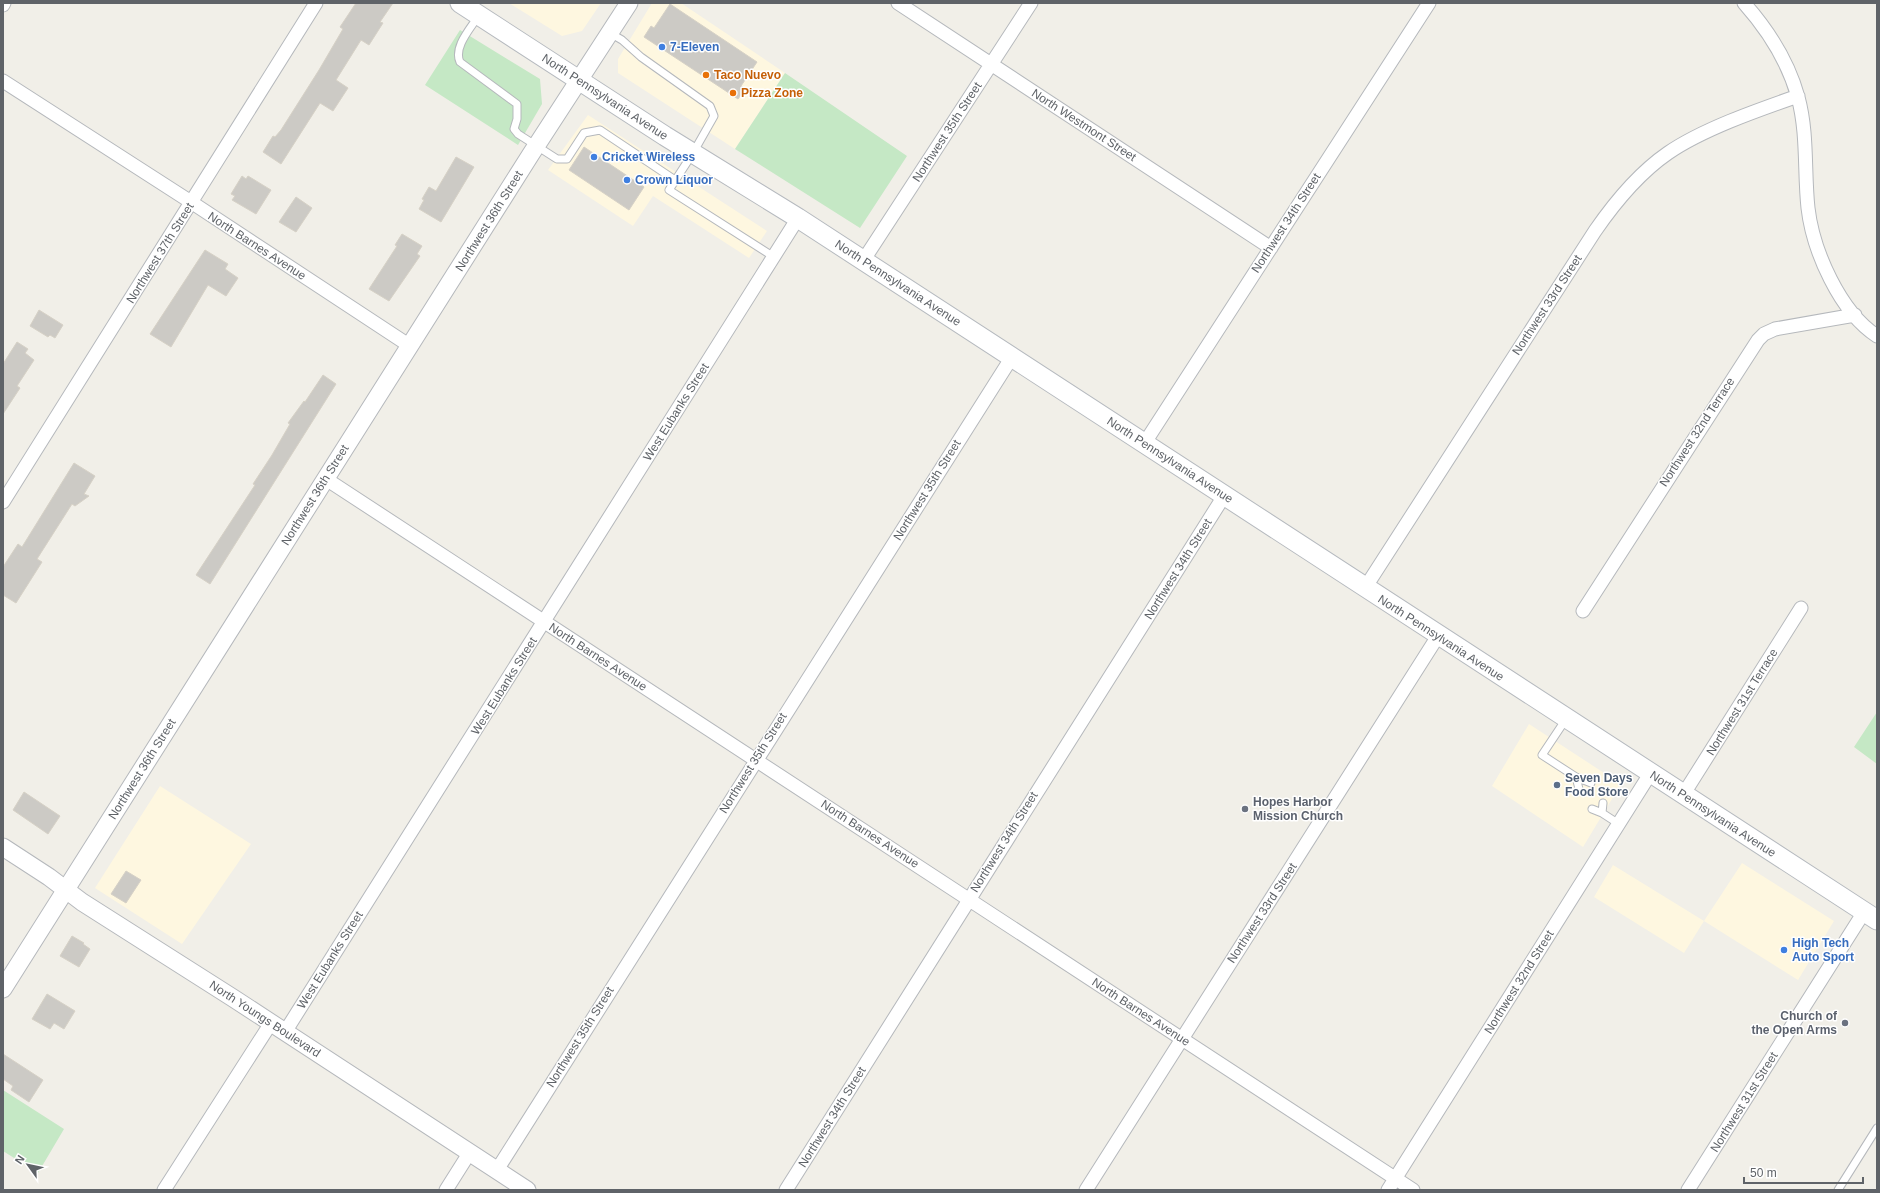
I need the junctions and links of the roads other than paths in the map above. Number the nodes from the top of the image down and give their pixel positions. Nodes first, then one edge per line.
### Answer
1 (316, 3) edge
2 (460, 3) edge
3 (629, 3) edge
4 (898, 3) edge
5 (1031, 3) edge
6 (1429, 3) edge
7 (1744, 3) edge
8 (479, 15) junction
9 (610, 33) junction
10 (991, 64) junction
11 (579, 79) junction
12 (3, 81) edge
13 (1798, 96) junction
14 (537, 146) junction
15 (693, 153) junction
16 (675, 180) junction
17 (192, 202) junction
18 (798, 218) junction
19 (1271, 248) junction
20 (774, 257) junction
21 (863, 261) junction
22 (1855, 315) junction
23 (1877, 336) edge
24 (410, 346) junction
25 (1012, 357) junction
26 (1144, 444) junction
27 (326, 479) junction
28 (1224, 496) junction
29 (3, 502) edge
30 (1365, 588) junction
31 (1801, 608) dead end
32 (1583, 611) dead end
33 (545, 622) junction
34 (1438, 636) junction
35 (1566, 719) junction
36 (755, 760) junction
37 (1650, 774) junction
38 (1576, 777) junction
39 (1591, 783) dead end
40 (1580, 789) dead end
41 (1683, 795) junction
42 (1603, 803) dead end
43 (1592, 809) dead end
44 (1602, 813) junction
45 (1619, 824) junction
46 (3, 847) edge
47 (66, 890) junction
48 (968, 899) junction
49 (1871, 916) edge
50 (3, 988) edge
51 (278, 1027) junction
52 (1182, 1038) junction
53 (1877, 1128) edge
54 (470, 1152) junction
55 (497, 1170) junction
56 (1395, 1178) junction
57 (164, 1190) edge
58 (446, 1190) edge
59 (527, 1190) edge
60 (786, 1190) edge
61 (1086, 1190) edge
62 (1388, 1190) edge
63 (1413, 1190) edge
64 (1688, 1190) edge
65 (1838, 1190) edge

1 - 17 street, Northwest 37th Street
2 - 8 main road, North Pennsylvania Avenue
3 - 9 street, Northwest 36th Street
4 - 10 street, North Westmont Street
5 - 10 street, Northwest 35th Street
6 - 19 street, Northwest 34th Street
7 - 13 street
8 - 11 main road, North Pennsylvania Avenue
8 - 14 lane
9 - 11 street, Northwest 36th Street
9 - 15 lane
10 - 19 street, North Westmont Street
10 - 21 street, Northwest 35th Street
11 - 14 street, Northwest 36th Street
11 - 15 main road, North Pennsylvania Avenue
12 - 17 street, North Barnes Avenue
13 - 22 street
13 - 30 street, Northwest 33rd Street
14 - 16 lane
14 - 24 street, Northwest 36th Street
15 - 16 lane
15 - 18 main road, North Pennsylvania Avenue
16 - 20 lane
17 - 24 street, North Barnes Avenue
17 - 29 street, Northwest 37th Street
18 - 20 street, West Eubanks Street
18 - 21 main road, North Pennsylvania Avenue
19 - 26 street, Northwest 34th Street
20 - 33 street, West Eubanks Street
21 - 25 main road, North Pennsylvania Avenue
22 - 23 street
22 - 32 street, Northwest 32nd Terrace
24 - 27 street, Northwest 36th Street
25 - 26 main road, North Pennsylvania Avenue
25 - 36 street, Northwest 35th Street
26 - 28 main road, North Pennsylvania Avenue
27 - 33 street, North Barnes Avenue
27 - 47 street, Northwest 36th Street
28 - 30 main road, North Pennsylvania Avenue
28 - 48 street, Northwest 34th Street
30 - 34 main road, North Pennsylvania Avenue
31 - 41 street, Northwest 31st Terrace
33 - 36 street, North Barnes Avenue
33 - 51 street, West Eubanks Street
34 - 35 main road, North Pennsylvania Avenue
34 - 52 street, Northwest 33rd Street
35 - 37 main road, North Pennsylvania Avenue
35 - 38 lane
36 - 48 street, North Barnes Avenue
36 - 55 street, Northwest 35th Street
37 - 41 main road, North Pennsylvania Avenue
37 - 45 street, Northwest 32nd Street
38 - 39 lane
38 - 40 lane
41 - 49 main road, North Pennsylvania Avenue
42 - 44 lane
43 - 44 lane
44 - 45 lane
45 - 56 street, Northwest 32nd Street
46 - 47 street, North Youngs Boulevard
47 - 50 street, Northwest 36th Street
47 - 51 street, North Youngs Boulevard
48 - 52 street, North Barnes Avenue
48 - 60 street, Northwest 34th Street
49 - 64 street, Northwest 31st Street
51 - 54 street, North Youngs Boulevard
51 - 57 street, West Eubanks Street
52 - 56 street, North Barnes Avenue
52 - 61 street, Northwest 33rd Street
53 - 65 lane
54 - 55 street, North Youngs Boulevard
54 - 58 street
55 - 59 street, North Youngs Boulevard
56 - 62 street, Northwest 32nd Street
56 - 63 street, North Barnes Avenue

